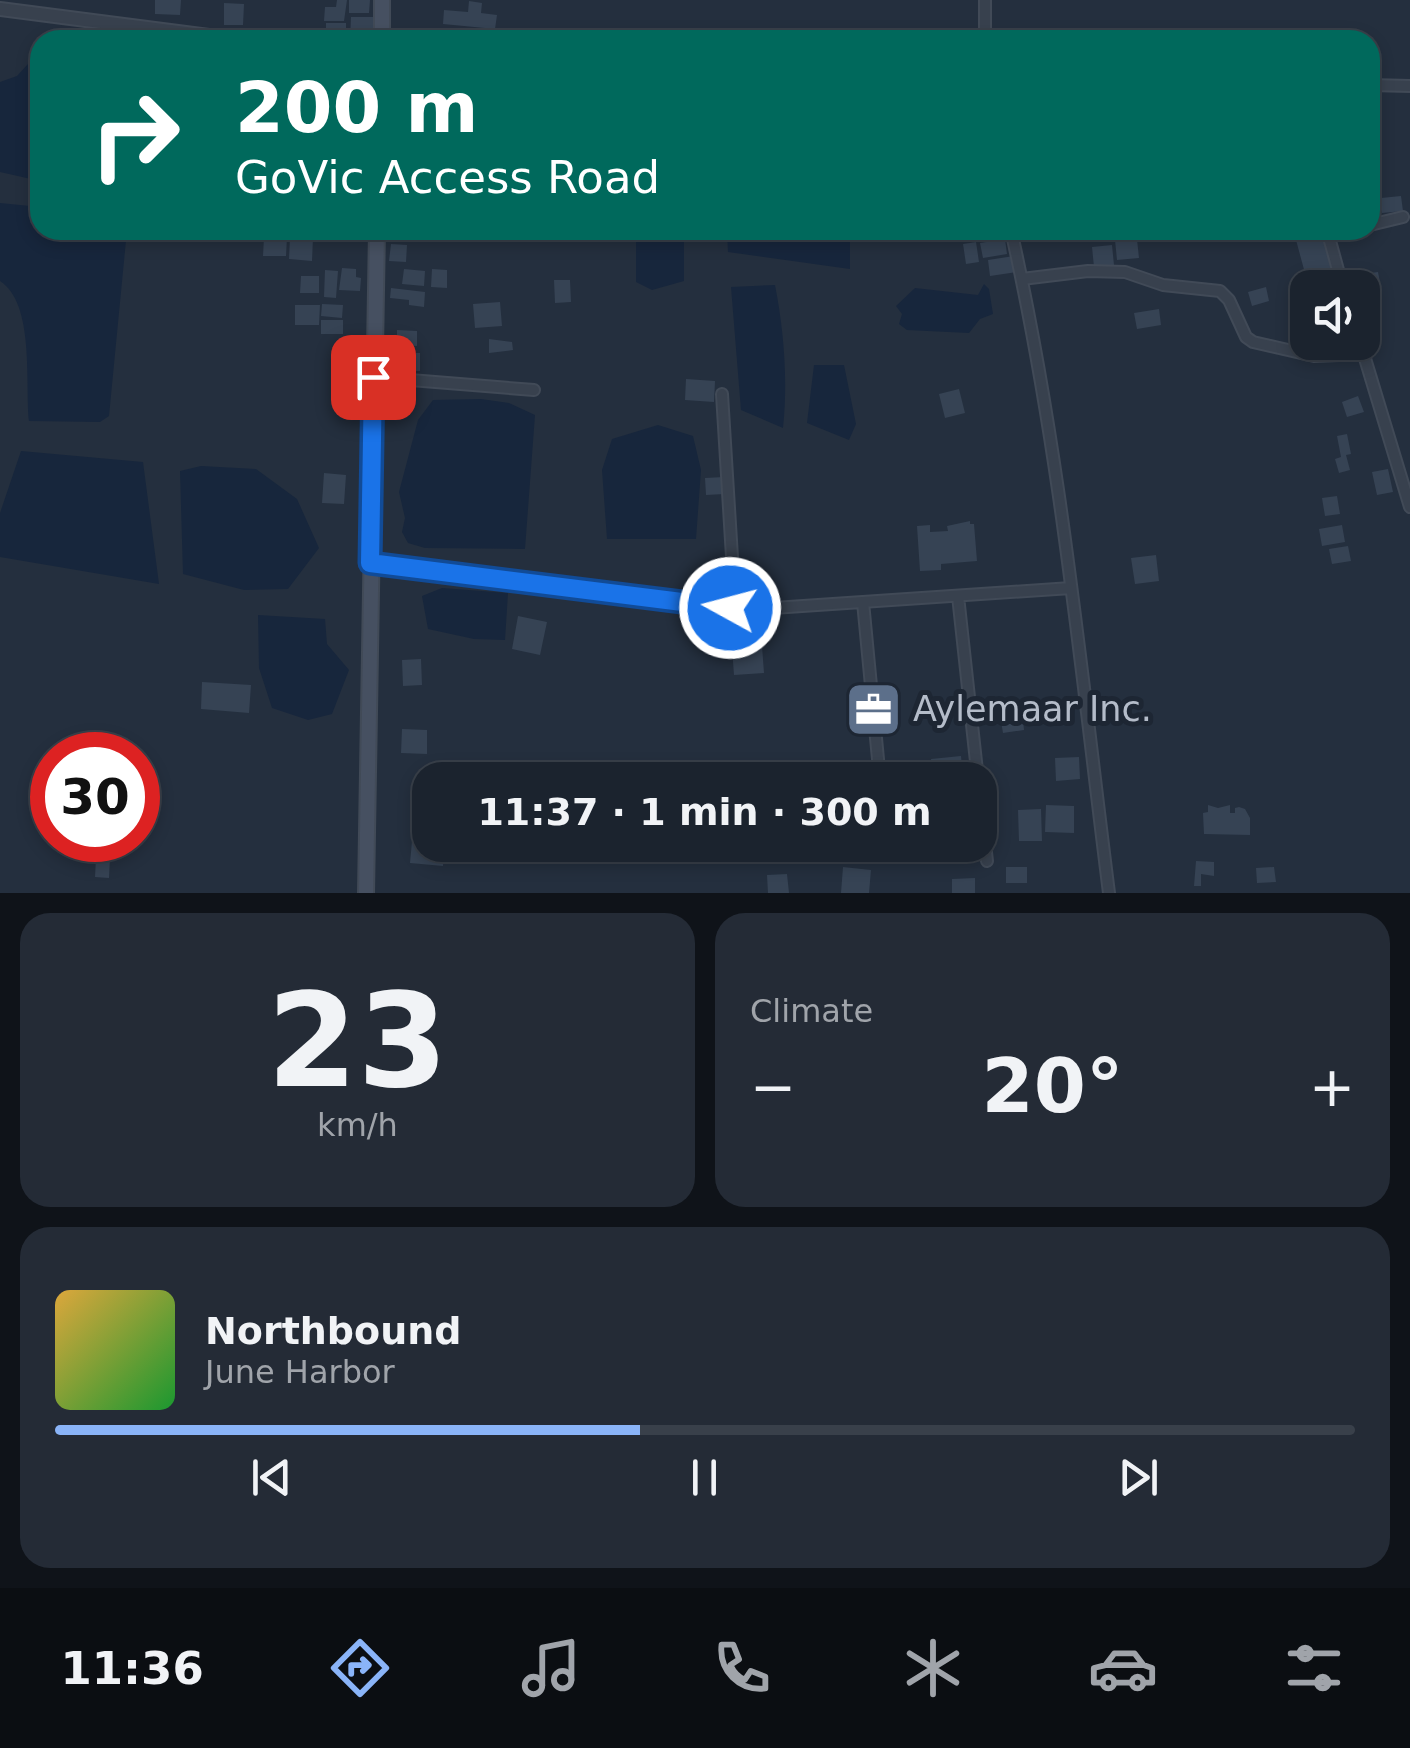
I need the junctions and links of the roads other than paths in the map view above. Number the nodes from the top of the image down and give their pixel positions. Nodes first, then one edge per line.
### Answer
1 (382, 0) edge
2 (985, 0) edge
3 (0, 8) edge
4 (165, 30) edge
5 (382, 30) edge
6 (985, 30) edge
7 (1380, 84) edge
8 (1410, 86) edge
9 (1403, 218) dead end
10 (1380, 223) edge
11 (377, 240) edge
12 (1012, 240) edge
13 (1330, 240) edge
14 (1338, 270) edge
15 (1022, 279) junction
16 (1290, 350) edge
17 (1366, 360) edge
18 (373, 377) junction
19 (534, 390) dead end
20 (722, 394) dead end
21 (1410, 507) edge
22 (370, 563) junction
23 (1071, 588) junction
24 (958, 596) junction
25 (863, 602) junction
26 (730, 608) junction
27 (878, 762) edge
28 (976, 762) edge
29 (366, 893) edge
30 (1109, 893) edge

1 - 5 main road
2 - 6 street
3 - 4 street
7 - 8 street
9 - 10 street
11 - 18 main road
12 - 15 street
13 - 14 street
15 - 16 street
15 - 23 street
17 - 21 street
18 - 19 street
18 - 22 main road
20 - 26 street
22 - 26 street
22 - 29 main road
23 - 24 street
23 - 30 street
24 - 25 street
24 - 28 street
25 - 26 street
25 - 27 street

